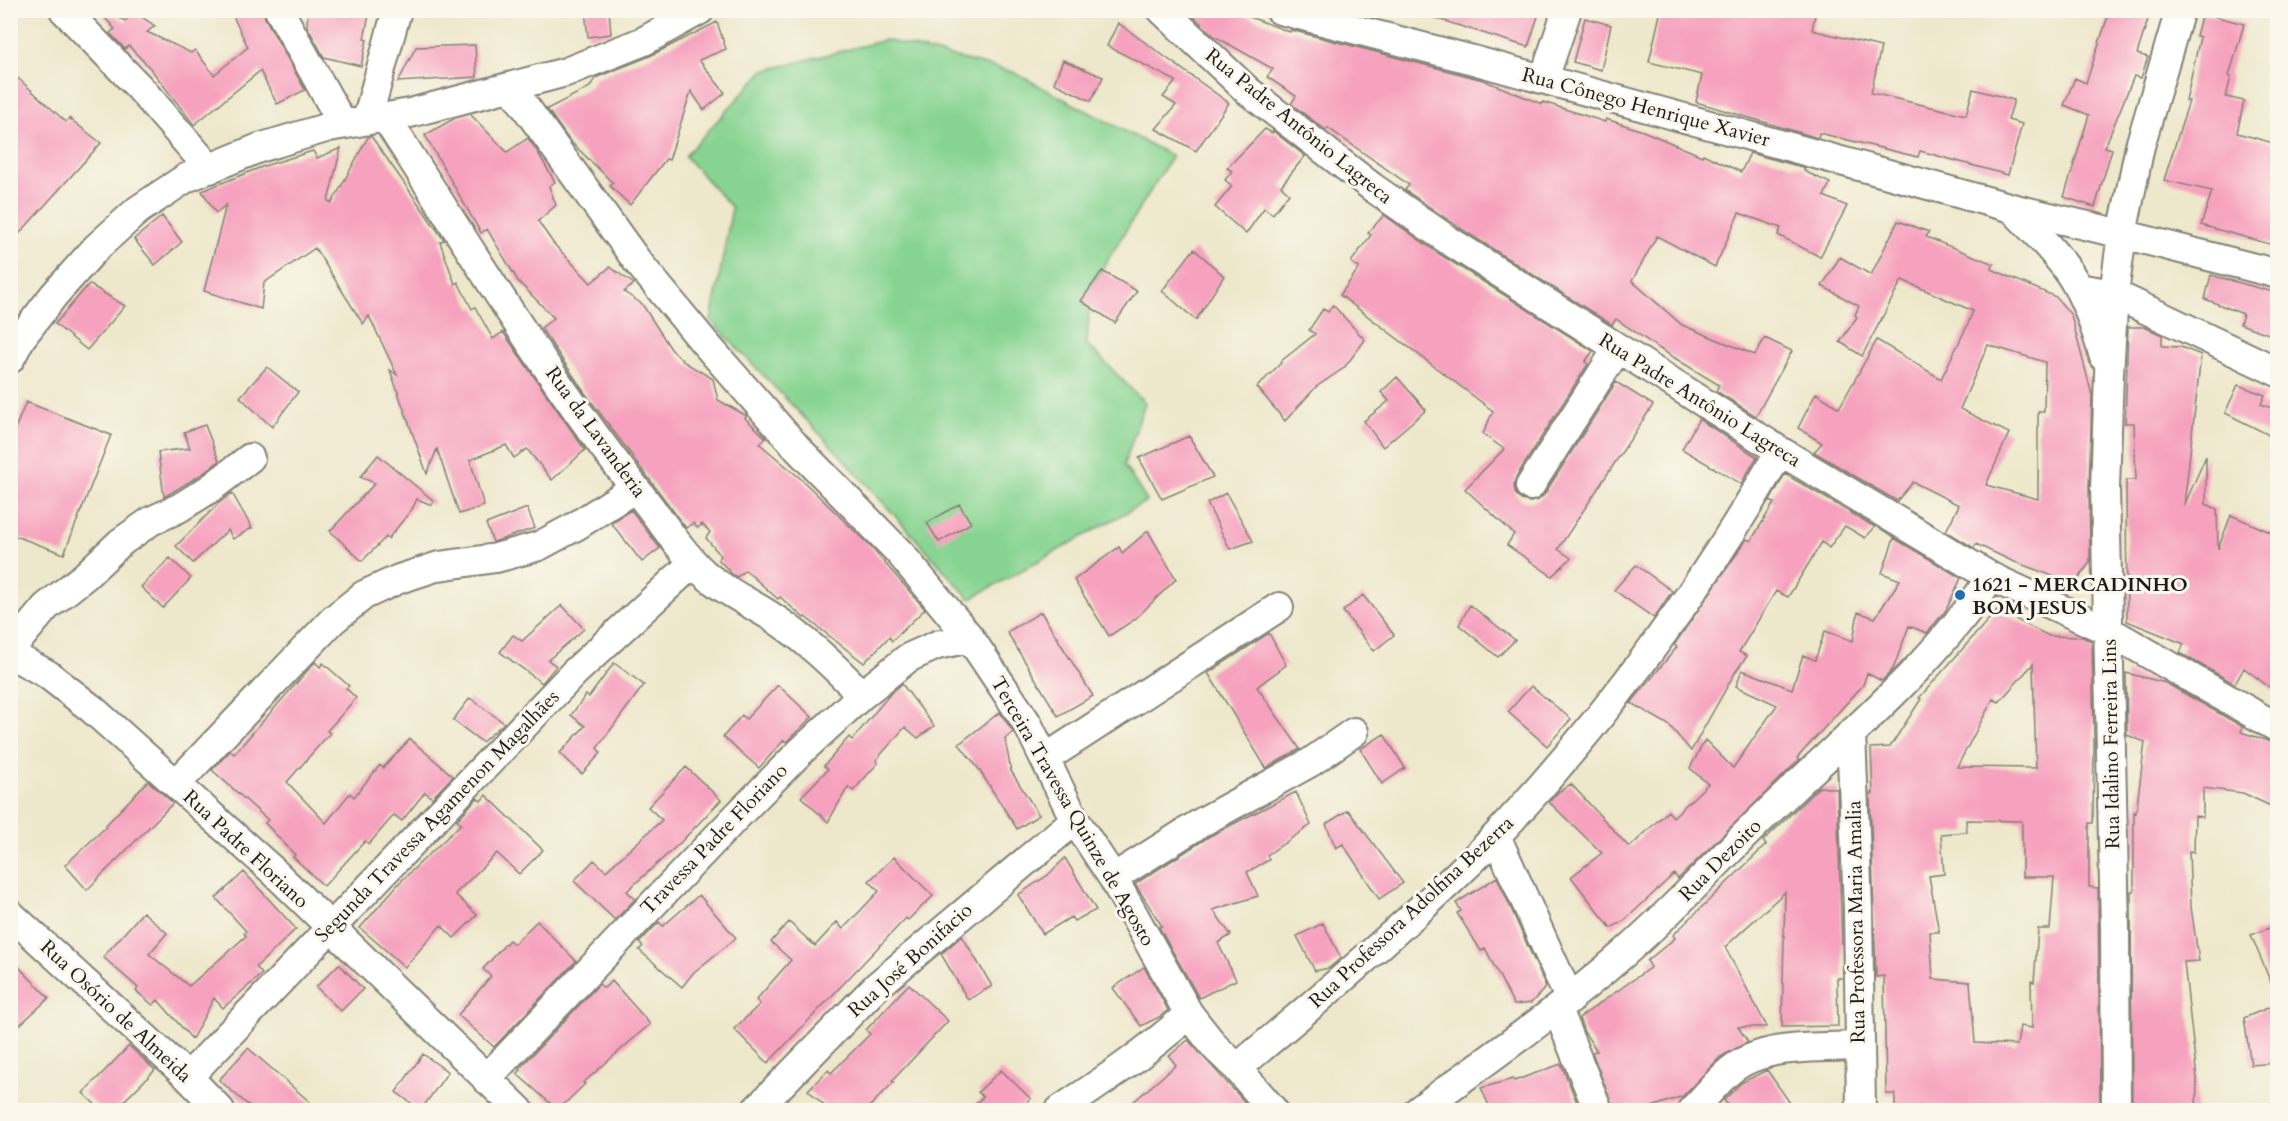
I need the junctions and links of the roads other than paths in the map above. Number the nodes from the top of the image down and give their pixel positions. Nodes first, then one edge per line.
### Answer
1 (64, 10) edge
2 (279, 10) edge
3 (397, 10) edge
4 (1162, 10) edge
5 (1280, 10) edge
6 (1567, 10) edge
7 (2180, 10) edge
8 (692, 12) edge
9 (1544, 79) junction
10 (511, 87) junction
11 (365, 120) junction
12 (210, 169) junction
13 (2012, 208) junction
14 (2122, 234) junction
15 (2277, 274) edge
16 (2078, 288) junction
17 (2114, 294) junction
18 (16, 348) edge
19 (1618, 348) junction
20 (2109, 372) junction
21 (2277, 372) edge
22 (1780, 451) junction
23 (250, 458) dead end
24 (1530, 486) dead end
25 (635, 488) junction
26 (693, 562) junction
27 (1991, 577) junction
28 (1279, 607) dead end
29 (2109, 631) junction
30 (970, 638) junction
31 (10, 652) edge
32 (862, 695) junction
33 (2277, 728) edge
34 (1354, 732) dead end
35 (1851, 734) junction
36 (1046, 758) junction
37 (176, 784) junction
38 (1075, 820) junction
39 (1496, 836) junction
40 (1113, 878) junction
41 (10, 914) edge
42 (331, 927) junction
43 (1563, 1005) junction
44 (1189, 1014) junction
45 (1859, 1046) junction
46 (1237, 1068) junction
47 (188, 1077) junction
48 (486, 1079) junction
49 (220, 1110) edge
50 (519, 1110) edge
51 (756, 1110) edge
52 (1060, 1110) edge
53 (1272, 1110) edge
54 (1419, 1110) edge
55 (1598, 1110) edge
56 (1692, 1110) edge
57 (1861, 1110) edge
58 (2116, 1110) edge

1 - 12 street
2 - 11 street, Rua da Lavanderia
3 - 11 street
4 - 19 street, Rua Padre Antônio Lagreca
5 - 9 street, Rua Cônego Henrique Xavier
6 - 9 street
7 - 14 street, Rua Idalino Ferreira Lins
8 - 10 street
9 - 13 street, Rua Cônego Henrique Xavier
10 - 11 street
10 - 30 street, Terceira Travessa Quinze de Agosto
11 - 12 street
11 - 25 street, Rua da Lavanderia
12 - 18 street
13 - 14 street, Rua Cônego Henrique Xavier
13 - 16 street
14 - 15 street, Rua Cônego Henrique Xavier
14 - 17 street, Rua Idalino Ferreira Lins
16 - 17 street
16 - 20 street
17 - 20 street, Rua Idalino Ferreira Lins
17 - 21 street
19 - 22 street, Rua Padre Antônio Lagreca
19 - 24 street
20 - 29 street, Rua Idalino Ferreira Lins
22 - 27 street, Rua Padre Antônio Lagreca
22 - 39 street, Rua Professora Adolfina Bezerra
23 - 31 street
25 - 26 street, Rua da Lavanderia
25 - 37 street
26 - 32 street, Rua da Lavanderia
26 - 42 street, Segunda Travessa Agamenon Magalhães
27 - 29 street, Rua Padre Antônio Lagreca
27 - 35 street, Rua Dezoito
28 - 36 street
29 - 33 street, Rua Padre Antônio Lagreca
29 - 58 street, Rua Idalino Ferreira Lins
30 - 32 street, Travessa Padre Floriano
30 - 36 street, Terceira Travessa Quinze de Agosto
31 - 37 street, Rua Padre Floriano
32 - 48 street, Travessa Padre Floriano
34 - 40 street
35 - 43 street, Rua Dezoito
35 - 45 street, Rua Professora Maria Amalia
36 - 38 street, Terceira Travessa Quinze de Agosto
37 - 42 street, Rua Padre Floriano
38 - 40 street, Terceira Travessa Quinze de Agosto
38 - 51 street, Rua José Bonifacio
39 - 43 street
39 - 46 street, Rua Professora Adolfina Bezerra
40 - 44 street, Terceira Travessa Quinze de Agosto
41 - 47 street, Rua Osório de Almeida
42 - 47 street, Segunda Travessa Agamenon Magalhães
42 - 48 street, Rua Padre Floriano
43 - 54 street, Rua Dezoito
43 - 55 street
44 - 46 street, Terceira Travessa Quinze de Agosto
44 - 52 street
45 - 56 street
45 - 57 street, Rua Professora Maria Amalia
46 - 53 street, Terceira Travessa Quinze de Agosto
47 - 49 street, Rua Osório de Almeida
48 - 50 street, Rua Padre Floriano

